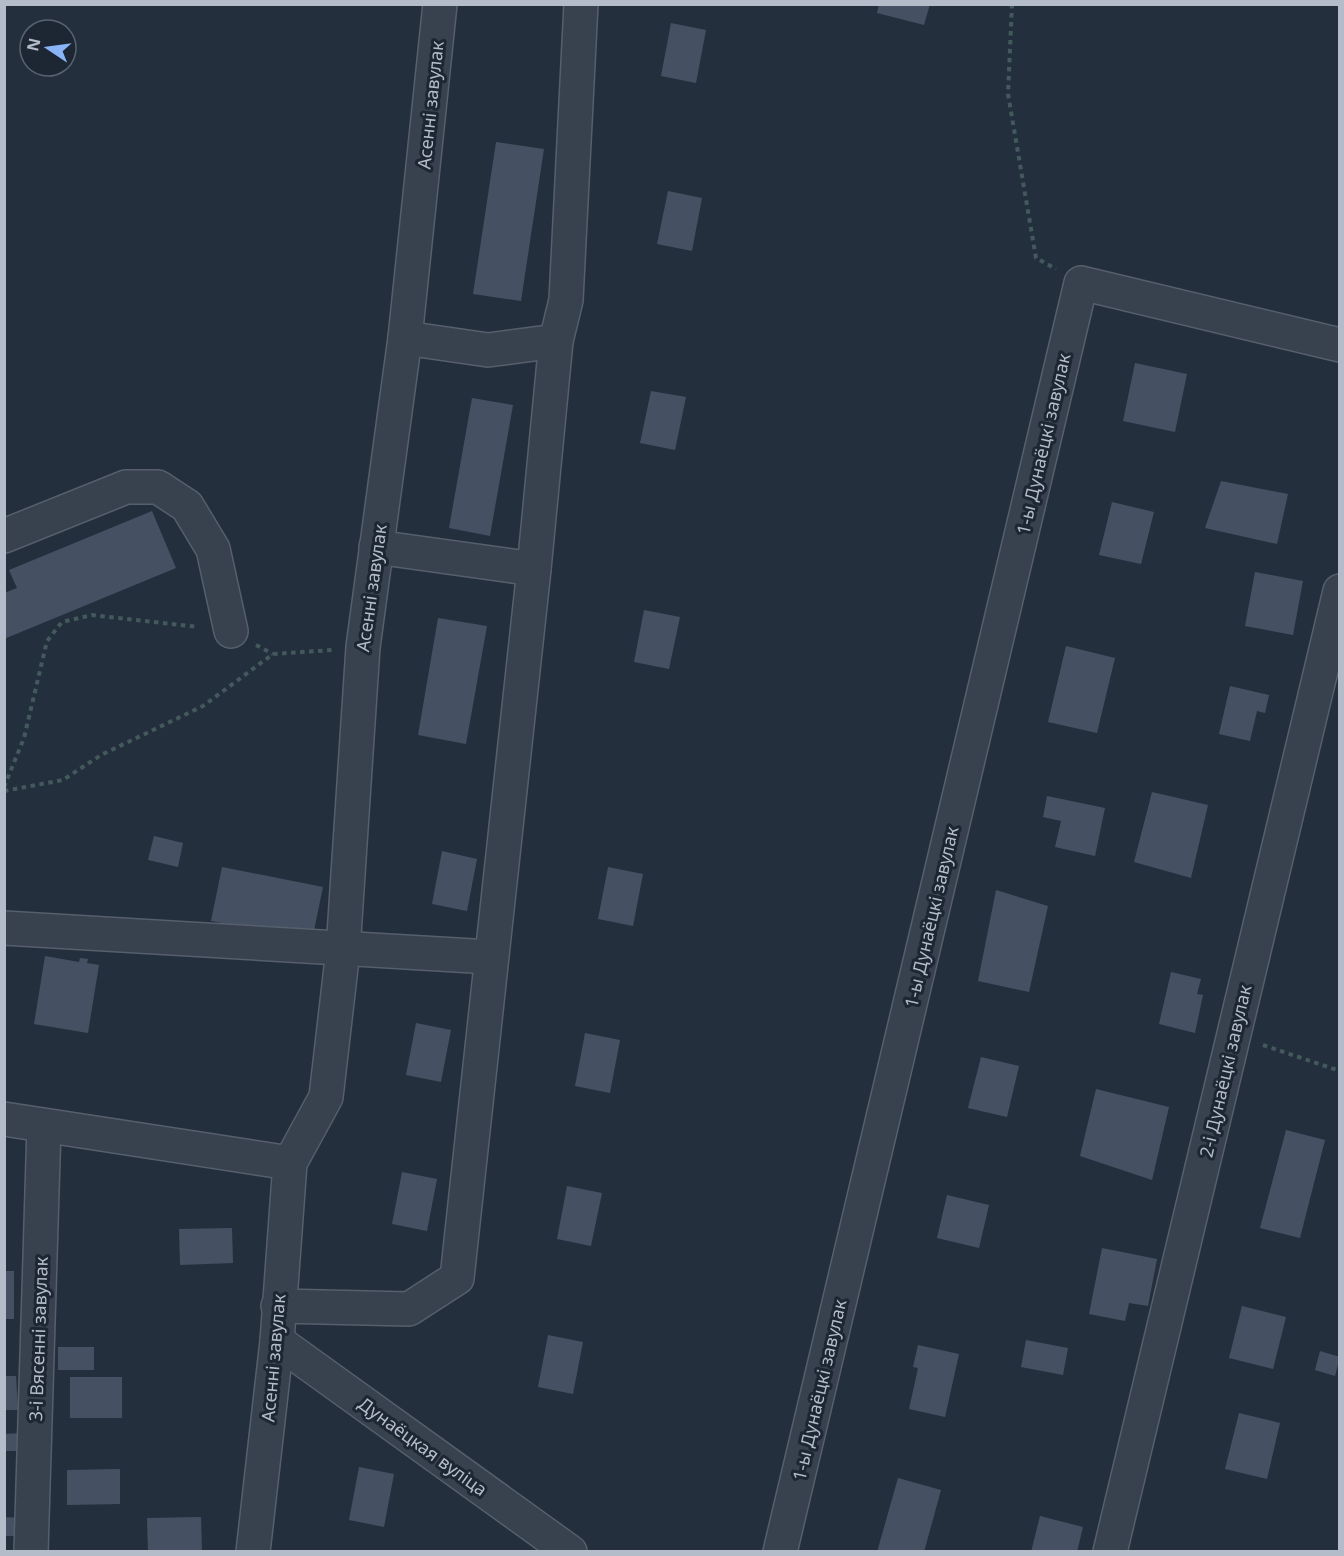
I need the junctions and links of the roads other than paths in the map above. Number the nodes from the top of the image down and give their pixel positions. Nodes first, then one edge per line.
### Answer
1 (440, 4) edge
2 (581, 4) edge
3 (405, 338) junction
4 (556, 341) junction
5 (1340, 345) edge
6 (4, 536) edge
7 (376, 547) junction
8 (534, 569) junction
9 (1340, 591) edge
10 (231, 631) road end
11 (4, 928) edge
12 (343, 950) junction
13 (490, 957) junction
14 (4, 1119) edge
15 (44, 1126) junction
16 (290, 1163) junction
17 (278, 1306) junction
18 (277, 1341) junction
19 (31, 1551) edge
20 (253, 1551) edge
21 (570, 1551) edge
22 (780, 1551) edge
23 (1110, 1551) edge

1 - 3 street, Асенні завулак
2 - 4 street
3 - 4 street
3 - 7 street, Асенні завулак
4 - 8 street
5 - 22 street, 1-ы Дунаёцкі завулак
6 - 10 street
7 - 8 street
7 - 12 street, Асенні завулак
8 - 13 street
9 - 23 street, 2-і Дунаёцкі завулак
11 - 12 street
12 - 13 street
12 - 16 street, Асенні завулак
13 - 17 street
14 - 15 street
15 - 16 street
15 - 19 street, 3-і Вясенні завулак
16 - 17 street, Асенні завулак
17 - 18 street, Асенні завулак
18 - 20 street, Асенні завулак
18 - 21 street, Дунаёцкая вуліца

